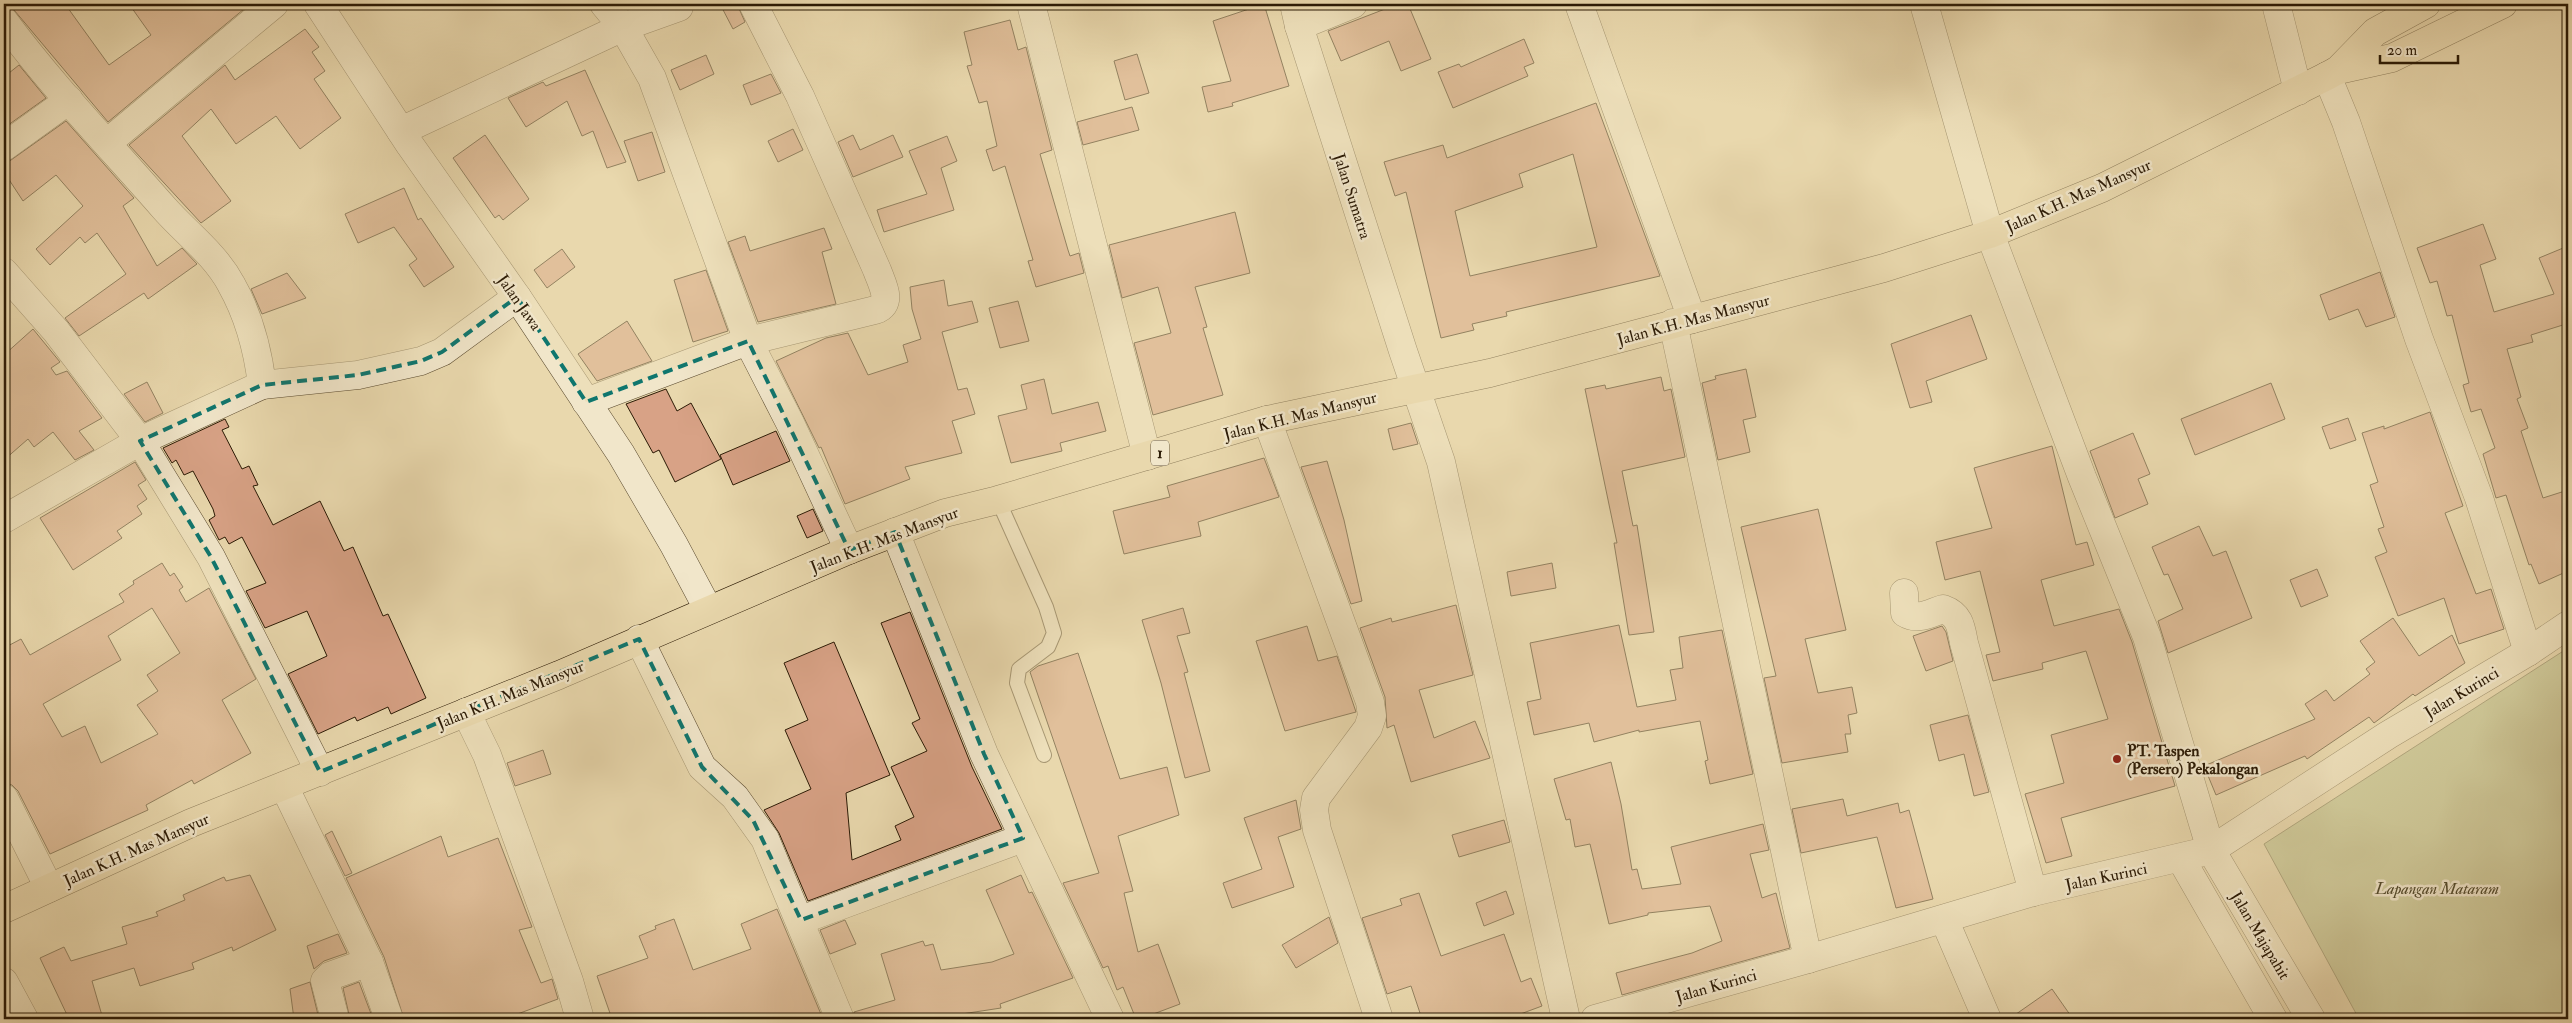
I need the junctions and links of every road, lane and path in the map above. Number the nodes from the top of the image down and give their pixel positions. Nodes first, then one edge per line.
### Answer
1 (274, 4) edge
2 (318, 4) edge
3 (604, 4) edge
4 (754, 4) edge
5 (1031, 4) edge
6 (1353, 4) edge
7 (1579, 4) edge
8 (1924, 4) edge
9 (2276, 4) edge
10 (2426, 4) edge
11 (2503, 4) edge
12 (679, 7) dead end
13 (1297, 15) edge
14 (4, 21) edge
15 (623, 27) junction
16 (2333, 73) junction
17 (2298, 91) junction
18 (69, 100) junction
19 (401, 131) junction
20 (107, 143) junction
21 (4, 147) edge
22 (1990, 234) junction
23 (4, 272) edge
24 (517, 297) junction
25 (1682, 321) junction
26 (748, 341) junction
27 (262, 385) junction
28 (1417, 386) junction
29 (586, 402) junction
30 (1266, 420) junction
31 (140, 440) junction
32 (1147, 456) junction
33 (998, 500) junction
34 (4, 519) edge
35 (895, 532) junction
36 (849, 550) junction
37 (1904, 593) dead end
38 (708, 609) junction
39 (2568, 625) edge
40 (639, 639) junction
41 (2528, 652) junction
42 (466, 712) junction
43 (1044, 755) dead end
44 (320, 772) junction
45 (284, 786) junction
46 (4, 798) edge
47 (1023, 838) junction
48 (2211, 850) junction
49 (2181, 859) junction
50 (49, 888) junction
51 (2034, 892) junction
52 (4, 909) edge
53 (1944, 919) junction
54 (801, 920) junction
55 (1808, 959) junction
56 (368, 962) junction
57 (4, 982) edge
58 (1603, 1018) edge
59 (24, 1019) edge
60 (335, 1019) edge
61 (389, 1019) edge
62 (580, 1019) edge
63 (840, 1019) edge
64 (1110, 1019) edge
65 (1379, 1019) edge
66 (1566, 1019) edge
67 (1987, 1019) edge
68 (2274, 1019) edge
69 (2311, 1019) edge

1 - 20 street
2 - 19 street, Jalan Jawa
3 - 15 street
4 - 26 street
5 - 32 street
6 - 13 street
7 - 25 street
8 - 22 street, Jalan Majapahit
9 - 17 street
10 - 16 highway, Jalan K.H. Mas Mansyur / 1
11 - 16 highway, 1
12 - 15 street
13 - 28 street, Jalan Sumatra
14 - 18 street
15 - 19 street
15 - 26 street
16 - 17 highway, Jalan K.H. Mas Mansyur / 1
16 - 41 street
17 - 22 highway, Jalan K.H. Mas Mansyur / 1
18 - 20 street
18 - 21 street
19 - 24 street, Jalan Jawa
20 - 27 street
22 - 25 highway, Jalan K.H. Mas Mansyur / 1
22 - 48 street, Jalan Majapahit
23 - 31 street
24 - 27 street
24 - 29 street, Jalan Jawa
25 - 28 highway, Jalan K.H. Mas Mansyur / 1
25 - 55 street
26 - 29 street
26 - 36 street
27 - 31 street
28 - 30 highway, Jalan K.H. Mas Mansyur / 1
28 - 66 street, Jalan Sumatra
29 - 38 street, Jalan Jawa
30 - 32 highway, Jalan K.H. Mas Mansyur / 1
30 - 65 street
31 - 34 street
31 - 44 street
32 - 33 highway, Jalan K.H. Mas Mansyur / 1
33 - 35 highway, Jalan K.H. Mas Mansyur / 1
33 - 43 lane
35 - 36 highway, Jalan K.H. Mas Mansyur / 1
35 - 47 street
36 - 38 highway, Jalan K.H. Mas Mansyur / 1
37 - 51 street
38 - 40 highway, Jalan K.H. Mas Mansyur / 1
39 - 41 street, Jalan Kurinci
40 - 42 highway, Jalan K.H. Mas Mansyur / 1
40 - 54 street
41 - 48 street, Jalan Kurinci
42 - 44 highway, Jalan K.H. Mas Mansyur / 1
42 - 62 street
44 - 45 highway, Jalan K.H. Mas Mansyur / 1
45 - 50 highway, Jalan K.H. Mas Mansyur / 1
45 - 56 street
46 - 50 street
47 - 54 street
47 - 64 street
48 - 49 street, Jalan Kurinci
48 - 69 street, Jalan Majapahit
49 - 51 street, Jalan Kurinci
49 - 68 street, Jalan Majapahit
50 - 52 highway, Jalan K.H. Mas Mansyur / 1
51 - 53 street, Jalan Kurinci
53 - 55 street, Jalan Kurinci
53 - 67 street
54 - 63 street
55 - 58 street, Jalan Kurinci
56 - 60 street
56 - 61 street
57 - 59 street

